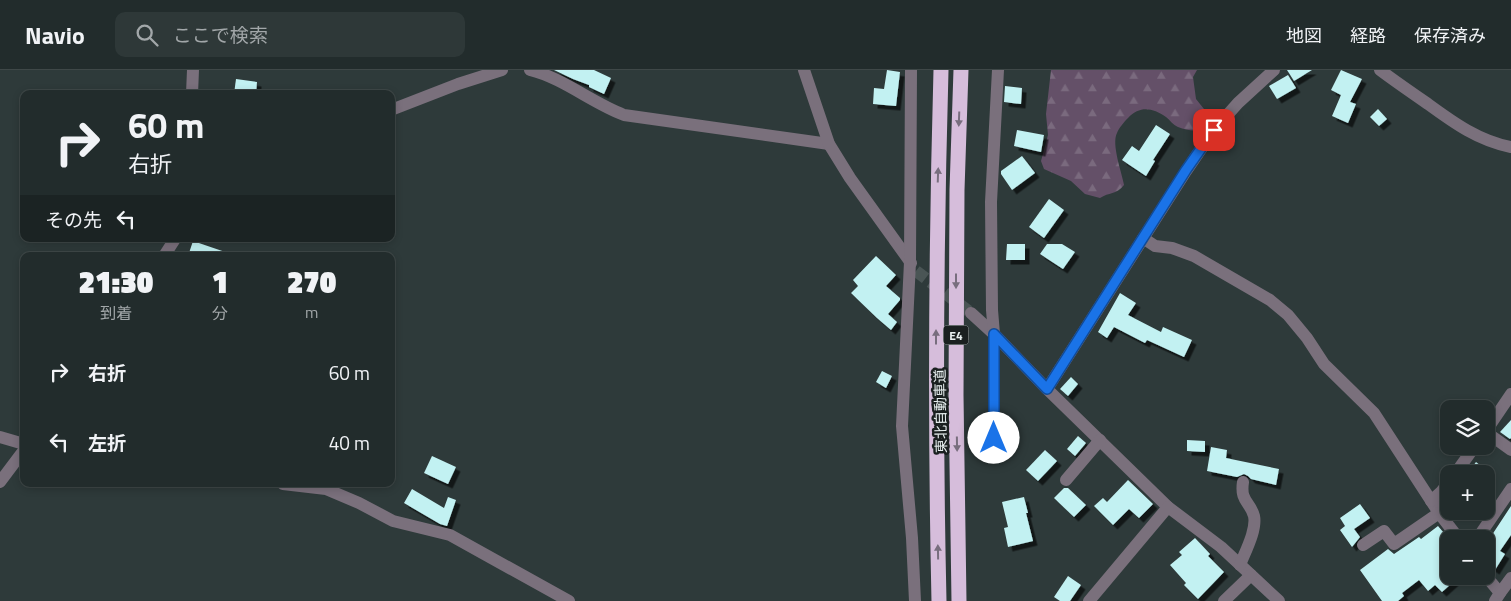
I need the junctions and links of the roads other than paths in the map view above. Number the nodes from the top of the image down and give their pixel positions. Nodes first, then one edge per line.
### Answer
1 (193, 70) edge
2 (502, 70) edge
3 (530, 70) edge
4 (804, 70) edge
5 (911, 70) edge
6 (941, 70) edge
7 (961, 70) edge
8 (998, 70) edge
9 (1274, 70) edge
10 (1380, 70) edge
11 (192, 90) edge
12 (395, 108) edge
13 (829, 144) junction
14 (1511, 146) edge
15 (1143, 238) junction
16 (913, 266) junction
17 (971, 313) tunnel mouth
18 (994, 334) junction
19 (1047, 389) junction
20 (1511, 394) edge
21 (1495, 418) edge
22 (0, 437) edge
23 (994, 438) dead end
24 (1495, 438) edge
25 (1100, 440) junction
26 (20, 443) edge
27 (1511, 450) edge
28 (20, 455) edge
29 (1066, 480) dead end
30 (0, 482) edge
31 (1244, 482) dead end
32 (309, 487) edge
33 (335, 488) edge
34 (1511, 489) edge
35 (1440, 493) edge
36 (1431, 501) junction
37 (1168, 507) junction
38 (1439, 513) junction
39 (1452, 530) edge
40 (1483, 530) edge
41 (1363, 545) dead end
42 (1240, 565) junction
43 (1251, 575) junction
44 (1511, 578) edge
45 (1491, 585) edge
46 (1498, 597) edge
47 (569, 601) edge
48 (915, 601) edge
49 (939, 601) edge
50 (959, 601) edge
51 (1090, 601) edge
52 (1224, 601) edge
53 (1279, 601) edge

1 - 11 street
2 - 12 street
3 - 13 street
4 - 13 street
5 - 16 street
49 -> 6 highway, 東北自動車道 / E4
7 -> 50 highway, 東北自動車道 / E4
8 - 18 street
9 - 15 street
10 - 14 street
13 - 16 street
15 - 19 street
15 - 36 street
16 - 48 street
17 - 18 street
18 - 19 street
18 - 23 street
19 - 25 street
20 - 21 street
22 - 26 street
24 - 27 street
25 - 29 street
25 - 37 street
28 - 30 street
31 - 42 street
32 - 33 street
33 - 47 street
34 - 40 street
35 - 36 street
36 - 38 street
37 - 42 street
37 - 51 street
38 - 39 street
38 - 41 street
42 - 43 street
43 - 52 street
43 - 53 street
44 - 46 street
45 - 46 street

